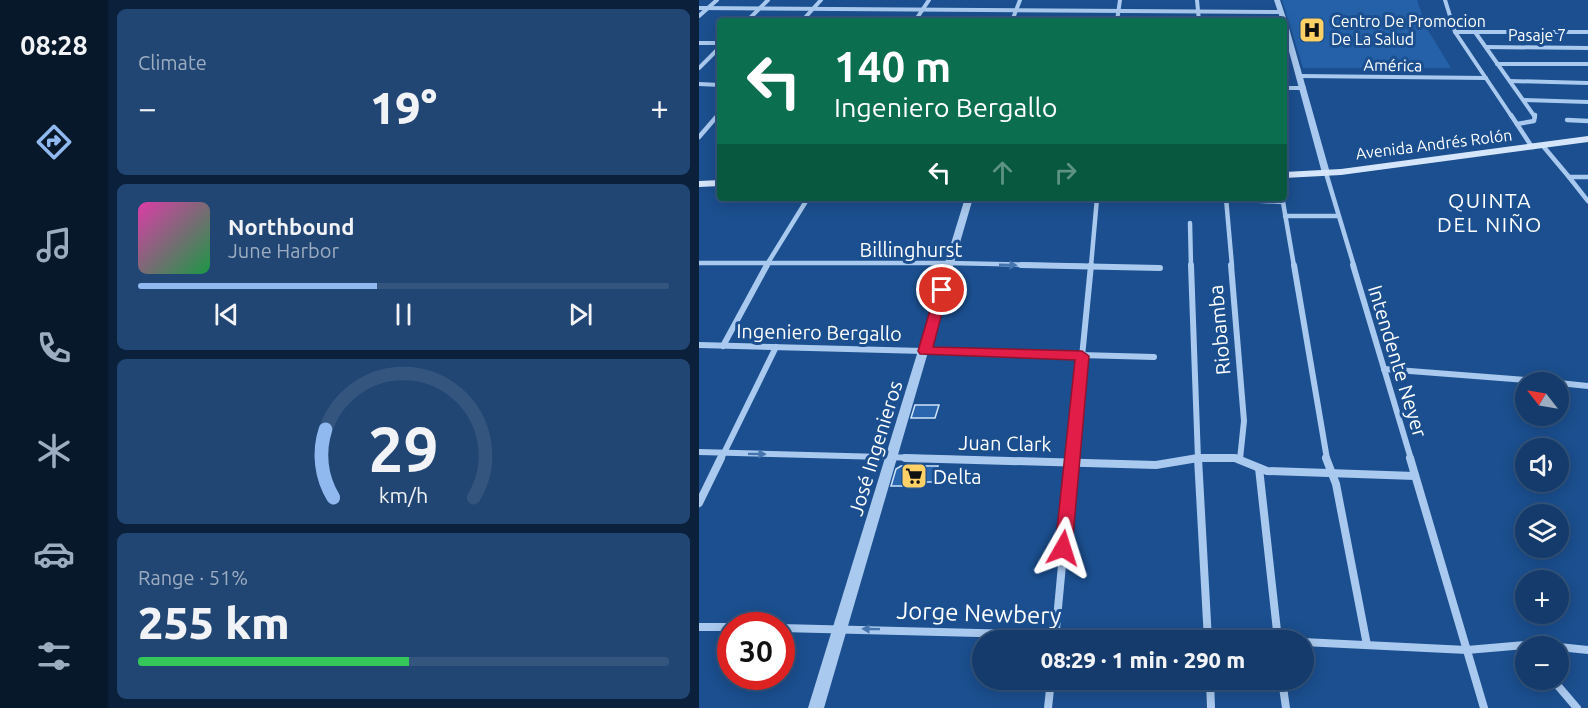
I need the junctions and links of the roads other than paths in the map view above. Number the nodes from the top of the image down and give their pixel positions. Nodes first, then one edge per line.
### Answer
1 (717, 0) edge
2 (768, 0) edge
3 (821, 0) edge
4 (929, 0) edge
5 (1020, 0) edge
6 (1120, 0) edge
7 (1197, 0) edge
8 (1278, 0) edge
9 (1445, 0) edge
10 (699, 8) edge
11 (708, 8) junction
12 (760, 8) junction
13 (813, 9) junction
14 (922, 9) junction
15 (1016, 10) junction
16 (1118, 11) junction
17 (1198, 11) junction
18 (1281, 12) junction
19 (699, 16) edge
20 (750, 18) edge
21 (805, 18) edge
22 (917, 18) edge
23 (1013, 18) edge
24 (1117, 18) edge
25 (1199, 18) edge
26 (1283, 18) edge
27 (1287, 31) edge
28 (1455, 32) junction
29 (1475, 32) junction
30 (1588, 32) edge
31 (699, 43) edge
32 (717, 45) edge
33 (1486, 47) junction
34 (717, 48) edge
35 (1588, 48) edge
36 (1497, 64) junction
37 (1588, 64) edge
38 (699, 68) edge
39 (1300, 76) junction
40 (1486, 78) junction
41 (1510, 81) junction
42 (1588, 82) edge
43 (699, 84) edge
44 (717, 84) edge
45 (1287, 88) edge
46 (1304, 88) junction
47 (1524, 100) junction
48 (1588, 102) edge
49 (717, 116) edge
50 (1567, 120) dead end
51 (1588, 121) edge
52 (1517, 124) junction
53 (699, 137) edge
54 (1588, 139) edge
55 (1543, 146) junction
56 (1532, 147) junction
57 (1326, 173) junction
58 (1287, 175) edge
59 (1569, 177) junction
60 (1588, 177) edge
61 (717, 178) edge
62 (699, 179) edge
63 (717, 183) edge
64 (699, 184) edge
65 (806, 201) edge
66 (968, 201) edge
67 (1097, 201) edge
68 (1226, 201) edge
69 (1264, 201) edge
70 (1588, 201) edge
71 (1285, 216) junction
72 (1337, 216) junction
73 (1190, 223) dead end
74 (699, 263) edge
75 (767, 263) junction
76 (949, 263) junction
77 (1090, 267) junction
78 (1160, 268) dead end
79 (699, 345) edge
80 (723, 346) junction
81 (776, 347) junction
82 (925, 351) junction
83 (1082, 356) junction
84 (1154, 357) dead end
85 (1384, 369) junction
86 (1515, 378) edge
87 (1569, 384) edge
88 (1588, 386) edge
89 (699, 452) edge
90 (724, 453) junction
91 (893, 457) junction
92 (1198, 458) junction
93 (1240, 459) junction
94 (1072, 461) junction
95 (1259, 468) junction
96 (1331, 472) junction
97 (1415, 476) junction
98 (699, 503) edge
99 (699, 627) edge
100 (717, 627) edge
101 (795, 628) edge
102 (840, 628) junction
103 (1056, 630) edge
104 (1207, 630) edge
105 (1277, 630) edge
106 (972, 634) edge
107 (1314, 643) edge
108 (1367, 645) junction
109 (1515, 647) edge
110 (1569, 648) edge
111 (1467, 650) junction
112 (1588, 650) edge
113 (1050, 690) edge
114 (1210, 690) edge
115 (1284, 690) edge
116 (1562, 690) edge
117 (816, 708) edge
118 (1048, 708) edge
119 (1211, 708) edge
120 (1286, 708) edge
121 (1484, 708) edge
122 (1577, 708) edge

1 - 11 street
2 - 12 street
3 - 13 street
4 - 14 street
5 - 15 street
6 - 16 street
7 - 17 street
8 - 18 street, Intendente Neyer
9 - 28 street
10 - 11 street
11 - 12 street
11 - 19 street
12 - 13 street
12 - 20 street
13 - 14 street
13 - 21 street
14 - 15 street
14 - 22 street
15 - 16 street
15 - 23 street
16 - 17 street
16 - 24 street
17 - 18 street
17 - 25 street
18 - 26 street, Intendente Neyer
27 - 39 street, Intendente Neyer
28 - 29 street
28 - 40 street
29 - 30 street
29 - 33 street
31 - 32 street
33 - 35 street, Pasaje 7
33 - 36 street
34 - 38 street
36 - 37 street
36 - 41 street
39 - 40 street, América
39 - 46 street, Intendente Neyer
40 - 52 street
41 - 42 street
41 - 47 street
43 - 44 street
45 - 46 street
46 - 57 street, Intendente Neyer
47 - 48 street
47 - 52 street
49 - 53 street
50 - 51 street
52 - 56 street
54 - 55 main road, Avenida Andrés Rolón
55 - 56 main road, Avenida Andrés Rolón
55 - 59 street
56 - 57 main road, Avenida Andrés Rolón
57 - 58 main road, Avenida Andrés Rolón
57 - 72 street, Intendente Neyer
59 - 60 street
59 - 70 street
61 - 62 main road
63 - 64 main road
65 - 75 street
66 - 76 street, José Ingenieros
67 - 77 street
68 - 93 street, Riobamba
69 - 71 street
71 - 72 street
71 - 96 street
72 - 85 street, Intendente Neyer
73 - 92 street
74 - 75 street, Billinghurst
75 - 76 street, Billinghurst
75 - 80 street
76 -> 77 street, Billinghurst
76 - 82 street, José Ingenieros
77 - 78 street, Billinghurst
77 - 83 street
79 - 80 street, Ingeniero Bergallo
80 - 81 street, Ingeniero Bergallo
81 - 82 street, Ingeniero Bergallo
81 - 90 street
82 - 83 street, Ingeniero Bergallo
82 - 91 street, José Ingenieros
83 - 84 street, Ingeniero Bergallo
83 - 94 street
85 - 86 street
85 - 97 street, Intendente Neyer
87 - 88 street
89 - 90 street, Juan Clark
90 -> 91 street, Juan Clark
90 - 98 street
91 - 94 street, Juan Clark
91 - 102 street, José Ingenieros
92 - 93 street, Juan Clark
92 - 94 street, Juan Clark
92 - 104 street
93 - 95 street, Juan Clark
94 - 103 street
95 - 96 street, Juan Clark
95 - 105 street
96 - 97 street, Juan Clark
96 - 108 street
97 - 111 street, Intendente Neyer
99 - 100 street
101 - 102 street, Jorge Newbery
106 -> 102 street, Jorge Newbery
102 - 117 street, José Ingenieros
107 - 108 street
108 - 111 street
109 - 111 street
110 - 112 street
111 - 121 street, Intendente Neyer
113 - 118 street
114 - 119 street
115 - 120 street
116 - 122 street

